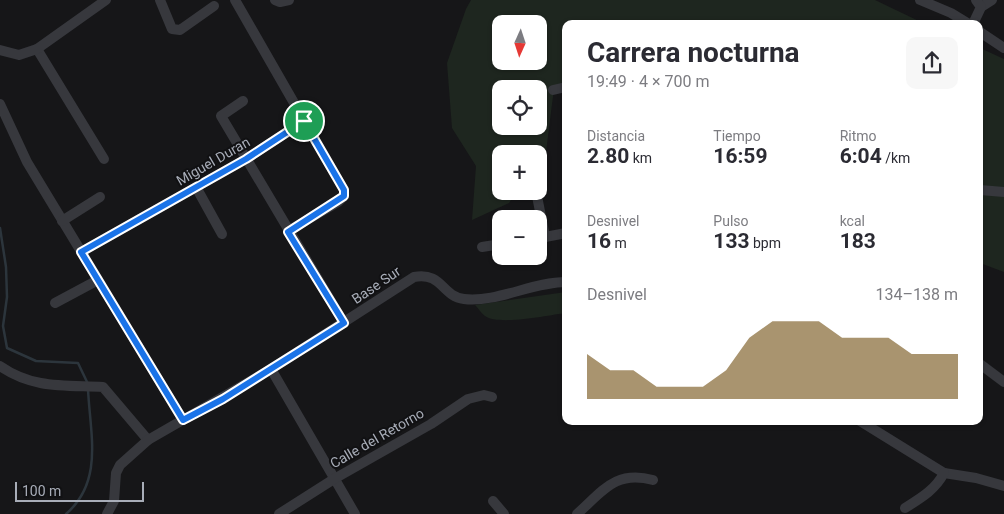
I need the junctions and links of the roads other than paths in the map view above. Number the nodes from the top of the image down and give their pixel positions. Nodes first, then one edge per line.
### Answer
1 (106, 0) edge
2 (160, 0) edge
3 (235, 0) edge
4 (275, 0) edge
5 (289, 0) edge
6 (920, 0) edge
7 (992, 0) edge
8 (978, 4) edge
9 (214, 6) dead end
10 (962, 20) edge
11 (974, 20) edge
12 (983, 34) edge
13 (1004, 48) edge
14 (36, 49) junction
15 (0, 50) edge
16 (562, 87) edge
17 (554, 90) dead end
18 (243, 101) dead end
19 (0, 104) edge
20 (304, 121) junction
21 (104, 159) dead end
22 (246, 159) junction
23 (196, 187) junction
24 (983, 190) edge
25 (1004, 192) edge
26 (100, 198) dead end
27 (62, 221) junction
28 (288, 232) junction
29 (222, 234) dead end
30 (562, 234) edge
31 (547, 236) edge
32 (492, 245) edge
33 (482, 247) dead end
34 (81, 252) junction
35 (98, 280) junction
36 (562, 282) edge
37 (54, 303) dead end
38 (344, 323) junction
39 (0, 366) edge
40 (983, 366) edge
41 (271, 369) junction
42 (1004, 382) edge
43 (492, 397) dead end
44 (183, 420) junction
45 (866, 425) edge
46 (148, 440) junction
47 (944, 474) junction
48 (334, 479) junction
49 (653, 480) dead end
50 (1004, 486) edge
51 (493, 501) dead end
52 (905, 508) dead end
53 (108, 514) edge
54 (279, 514) edge
55 (355, 514) edge
56 (504, 514) edge
57 (577, 514) edge

1 - 14 street
2 - 9 street
3 - 20 street
4 - 5 street
6 - 10 street
7 - 8 street
8 - 11 street
12 - 13 street
14 - 15 street
14 - 21 street
16 - 17 street
18 - 22 street
19 - 27 street
20 - 22 street, Miguel Duran
20 - 28 street
22 - 23 street, Miguel Duran
22 - 28 street
23 - 29 street
23 - 34 street, Miguel Duran
24 - 25 street
26 - 27 street
27 - 34 street
28 - 38 street
30 - 31 street
32 - 33 street
34 - 35 street
35 - 37 street
35 - 44 street
36 - 38 street, Base Sur
38 - 41 street, Base Sur
39 - 46 street
40 - 42 street
41 - 44 street
41 - 48 street
43 - 48 street, Calle del Retorno
44 - 46 street
45 - 47 street
46 - 53 street
47 - 50 street
47 - 52 street
48 - 54 street, Calle del Retorno
48 - 55 street
49 - 57 street
51 - 56 street

